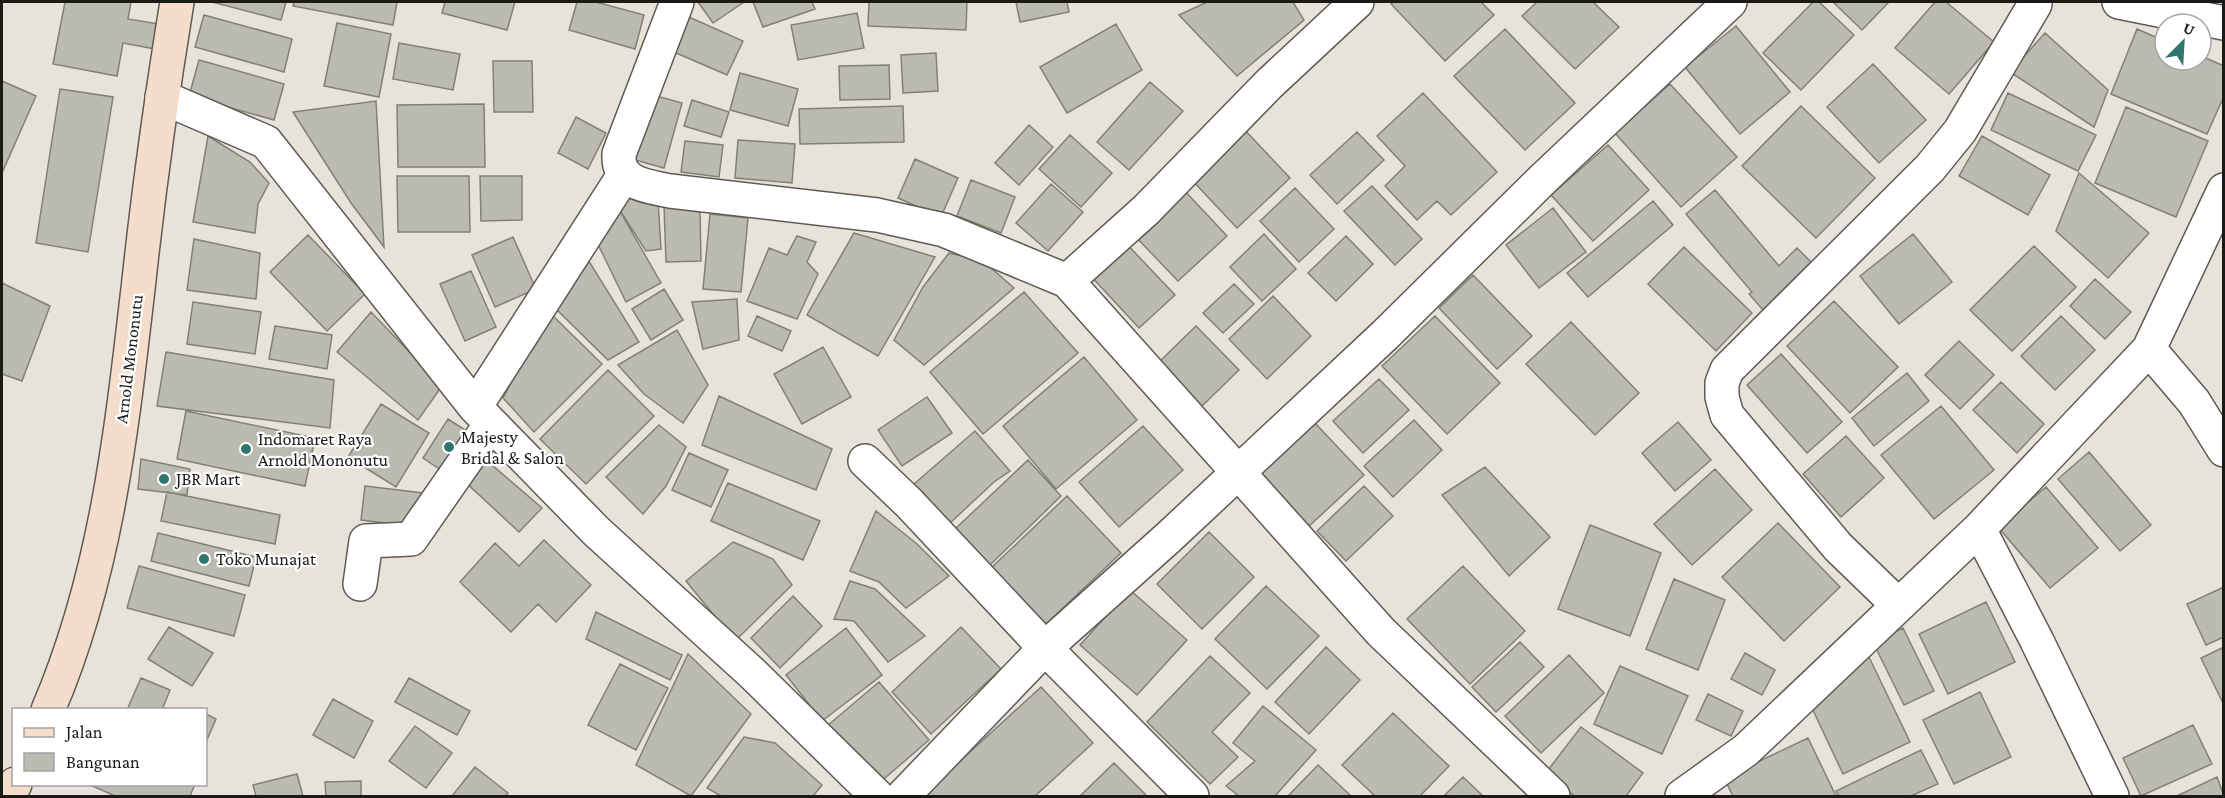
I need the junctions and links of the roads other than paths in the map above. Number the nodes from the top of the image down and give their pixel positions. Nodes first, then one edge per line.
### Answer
1 (177, 2) edge
2 (677, 2) edge
3 (1357, 2) edge
4 (1730, 2) edge
5 (2036, 2) edge
6 (2119, 2) edge
7 (2223, 23) edge
8 (162, 97) junction
9 (624, 175) junction
10 (2223, 190) edge
11 (1067, 281) junction
12 (2149, 349) junction
13 (483, 416) junction
14 (2223, 450) edge
15 (865, 461) dead end
16 (1238, 473) junction
17 (1979, 529) junction
18 (360, 584) dead end
19 (1898, 605) junction
20 (1045, 648) junction
21 (49, 708) edge
22 (877, 796) edge
23 (903, 796) edge
24 (1192, 796) edge
25 (1553, 796) edge
26 (1682, 796) edge
27 (2112, 796) edge

1 - 8 street, Arnold Mononutu
2 - 9 street
3 - 11 street
4 - 16 street
5 - 19 street
6 - 7 street
8 - 13 street
8 - 21 street, Arnold Mononutu
9 - 11 street
9 - 13 street
10 - 12 street
11 - 16 street
12 - 14 street
12 - 17 street
13 - 18 street
13 - 22 street
15 - 20 street
16 - 20 street
16 - 25 street
17 - 19 street
17 - 27 street
19 - 26 street
20 - 23 street
20 - 24 street

